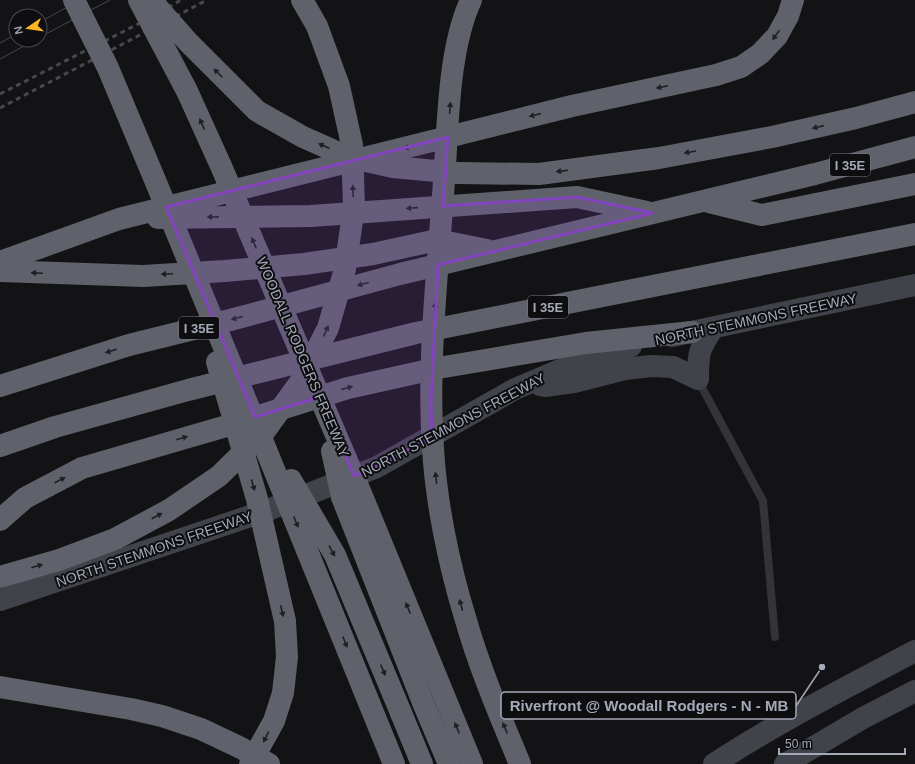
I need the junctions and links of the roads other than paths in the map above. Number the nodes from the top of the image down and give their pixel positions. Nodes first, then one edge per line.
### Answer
1 (74, 0) edge
2 (139, 0) edge
3 (151, 0) edge
4 (302, 0) edge
5 (471, 0) edge
6 (793, 0) edge
7 (915, 102) edge
8 (915, 147) edge
9 (915, 184) edge
10 (705, 201) junction
11 (653, 213) junction
12 (119, 219) junction
13 (915, 234) edge
14 (492, 251) junction
15 (187, 259) junction
16 (0, 262) edge
17 (0, 271) edge
18 (915, 285) edge
19 (714, 327) junction
20 (692, 332) junction
21 (698, 379) junction
22 (529, 383) junction
23 (0, 386) edge
24 (319, 396) junction
25 (250, 408) junction
26 (0, 446) edge
27 (0, 520) edge
28 (0, 577) edge
29 (0, 600) edge
30 (775, 636) dead end
31 (915, 651) edge
32 (0, 687) edge
33 (915, 691) edge
34 (250, 764) edge
35 (269, 764) edge
36 (394, 764) edge
37 (422, 764) edge
38 (449, 764) edge
39 (472, 764) edge
40 (520, 764) edge
41 (714, 764) edge
42 (785, 764) edge

1 - 15 highway, bridge
24 -> 2 highway, WOODALL RODGERS FREEWAY, bridge
7 -> 3 highway, bridge
28 -> 4 highway, bridge
40 -> 5 highway, bridge
6 -> 12 highway
8 - 10 highway, I 35E
9 - 10 highway
10 - 11 highway, I 35E
11 -> 12 highway
11 - 14 highway, I 35E
12 - 16 highway
13 - 26 highway, I 35E
14 -> 17 highway, bridge
14 -> 23 highway, I 35E
15 - 25 highway, bridge
15 -> 34 highway, bridge
18 - 19 main road, NORTH STEMMONS FREEWAY
19 - 20 main road, NORTH STEMMONS FREEWAY
19 - 21 main road
20 - 22 main road, NORTH STEMMONS FREEWAY
27 -> 20 highway
21 - 22 main road
21 - 30 lane
22 - 29 main road, NORTH STEMMONS FREEWAY
24 - 38 highway, bridge
39 -> 24 highway, WOODALL RODGERS FREEWAY, bridge
25 -> 36 highway, bridge
25 -> 37 highway, bridge
31 - 41 main road
32 - 35 highway
33 - 42 main road

